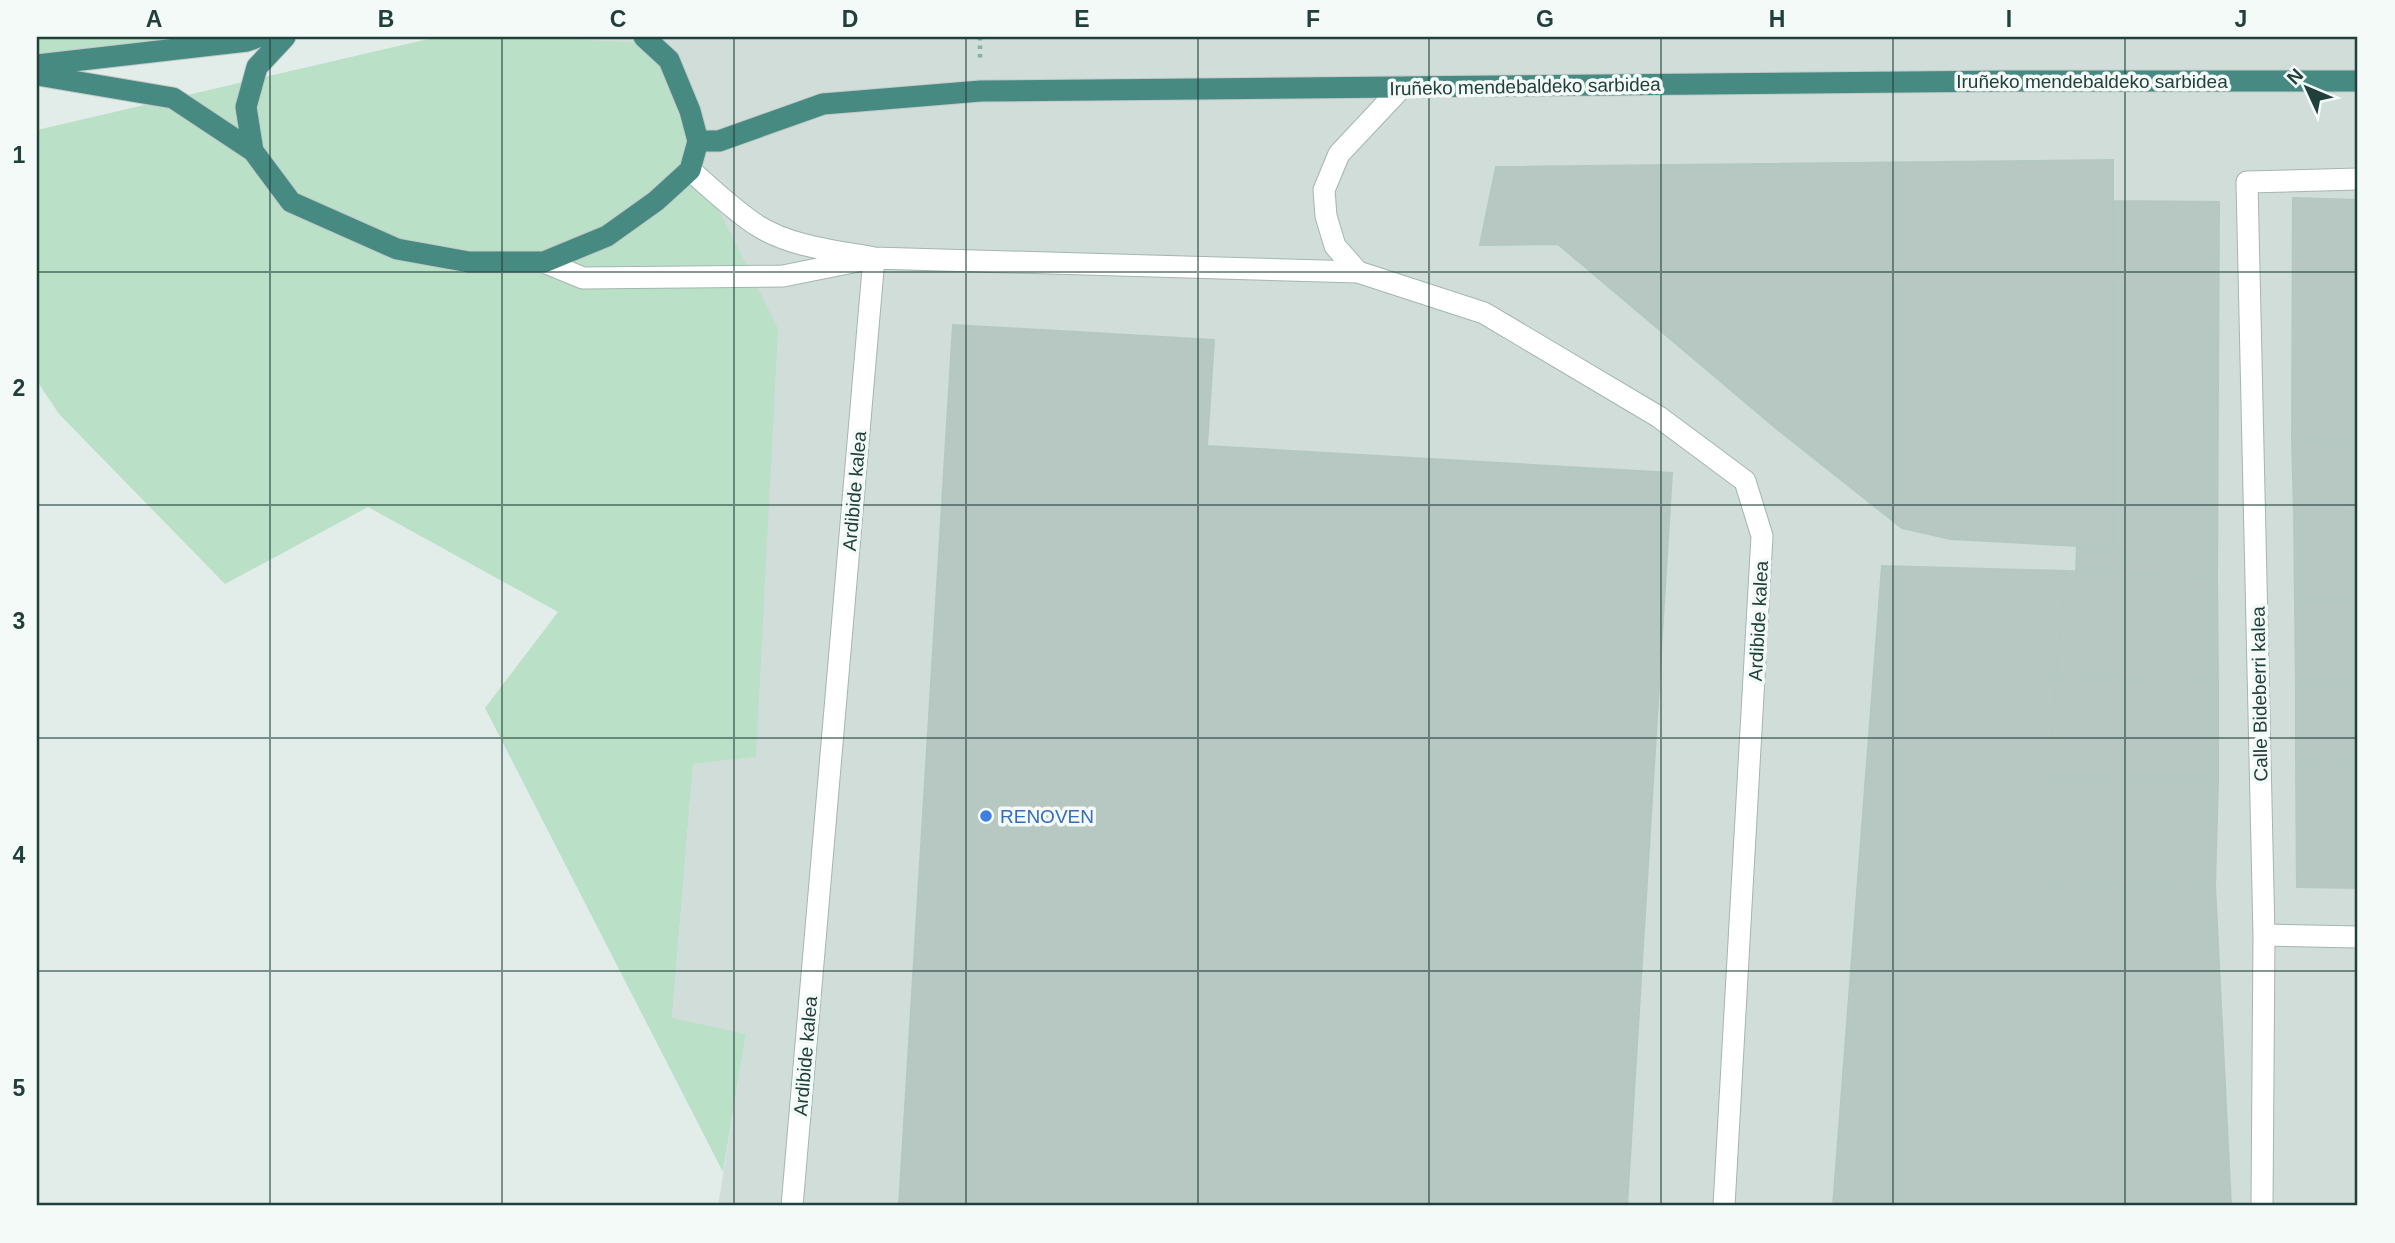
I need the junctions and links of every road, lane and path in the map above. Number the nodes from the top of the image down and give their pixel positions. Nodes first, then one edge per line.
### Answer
1 (258, 37) edge
2 (285, 37) edge
3 (644, 37) edge
4 (37, 65) edge
5 (37, 75) edge
6 (2358, 82) edge
7 (1402, 87) junction
8 (698, 141) junction
9 (253, 151) junction
10 (690, 170) junction
11 (2358, 179) edge
12 (874, 258) junction
13 (544, 262) junction
14 (1358, 272) junction
15 (2264, 935) junction
16 (2358, 937) edge
17 (792, 1206) edge
18 (1724, 1206) edge
19 (2262, 1206) edge

1 - 4 highway
2 - 9 highway
3 - 8 highway
5 - 9 highway
6 - 7 highway, Iruñeko mendebaldeko sarbidea
7 - 8 highway, Iruñeko mendebaldeko sarbidea
7 - 14 street
8 - 10 highway
9 - 13 highway
10 - 12 street
10 - 13 highway
11 - 15 street, Calle Bideberri kalea
12 - 13 street
12 - 14 street, Ardibide kalea
12 - 17 street, Ardibide kalea
14 - 18 street, Ardibide kalea
15 - 16 street
15 - 19 street, Calle Bideberri kalea

